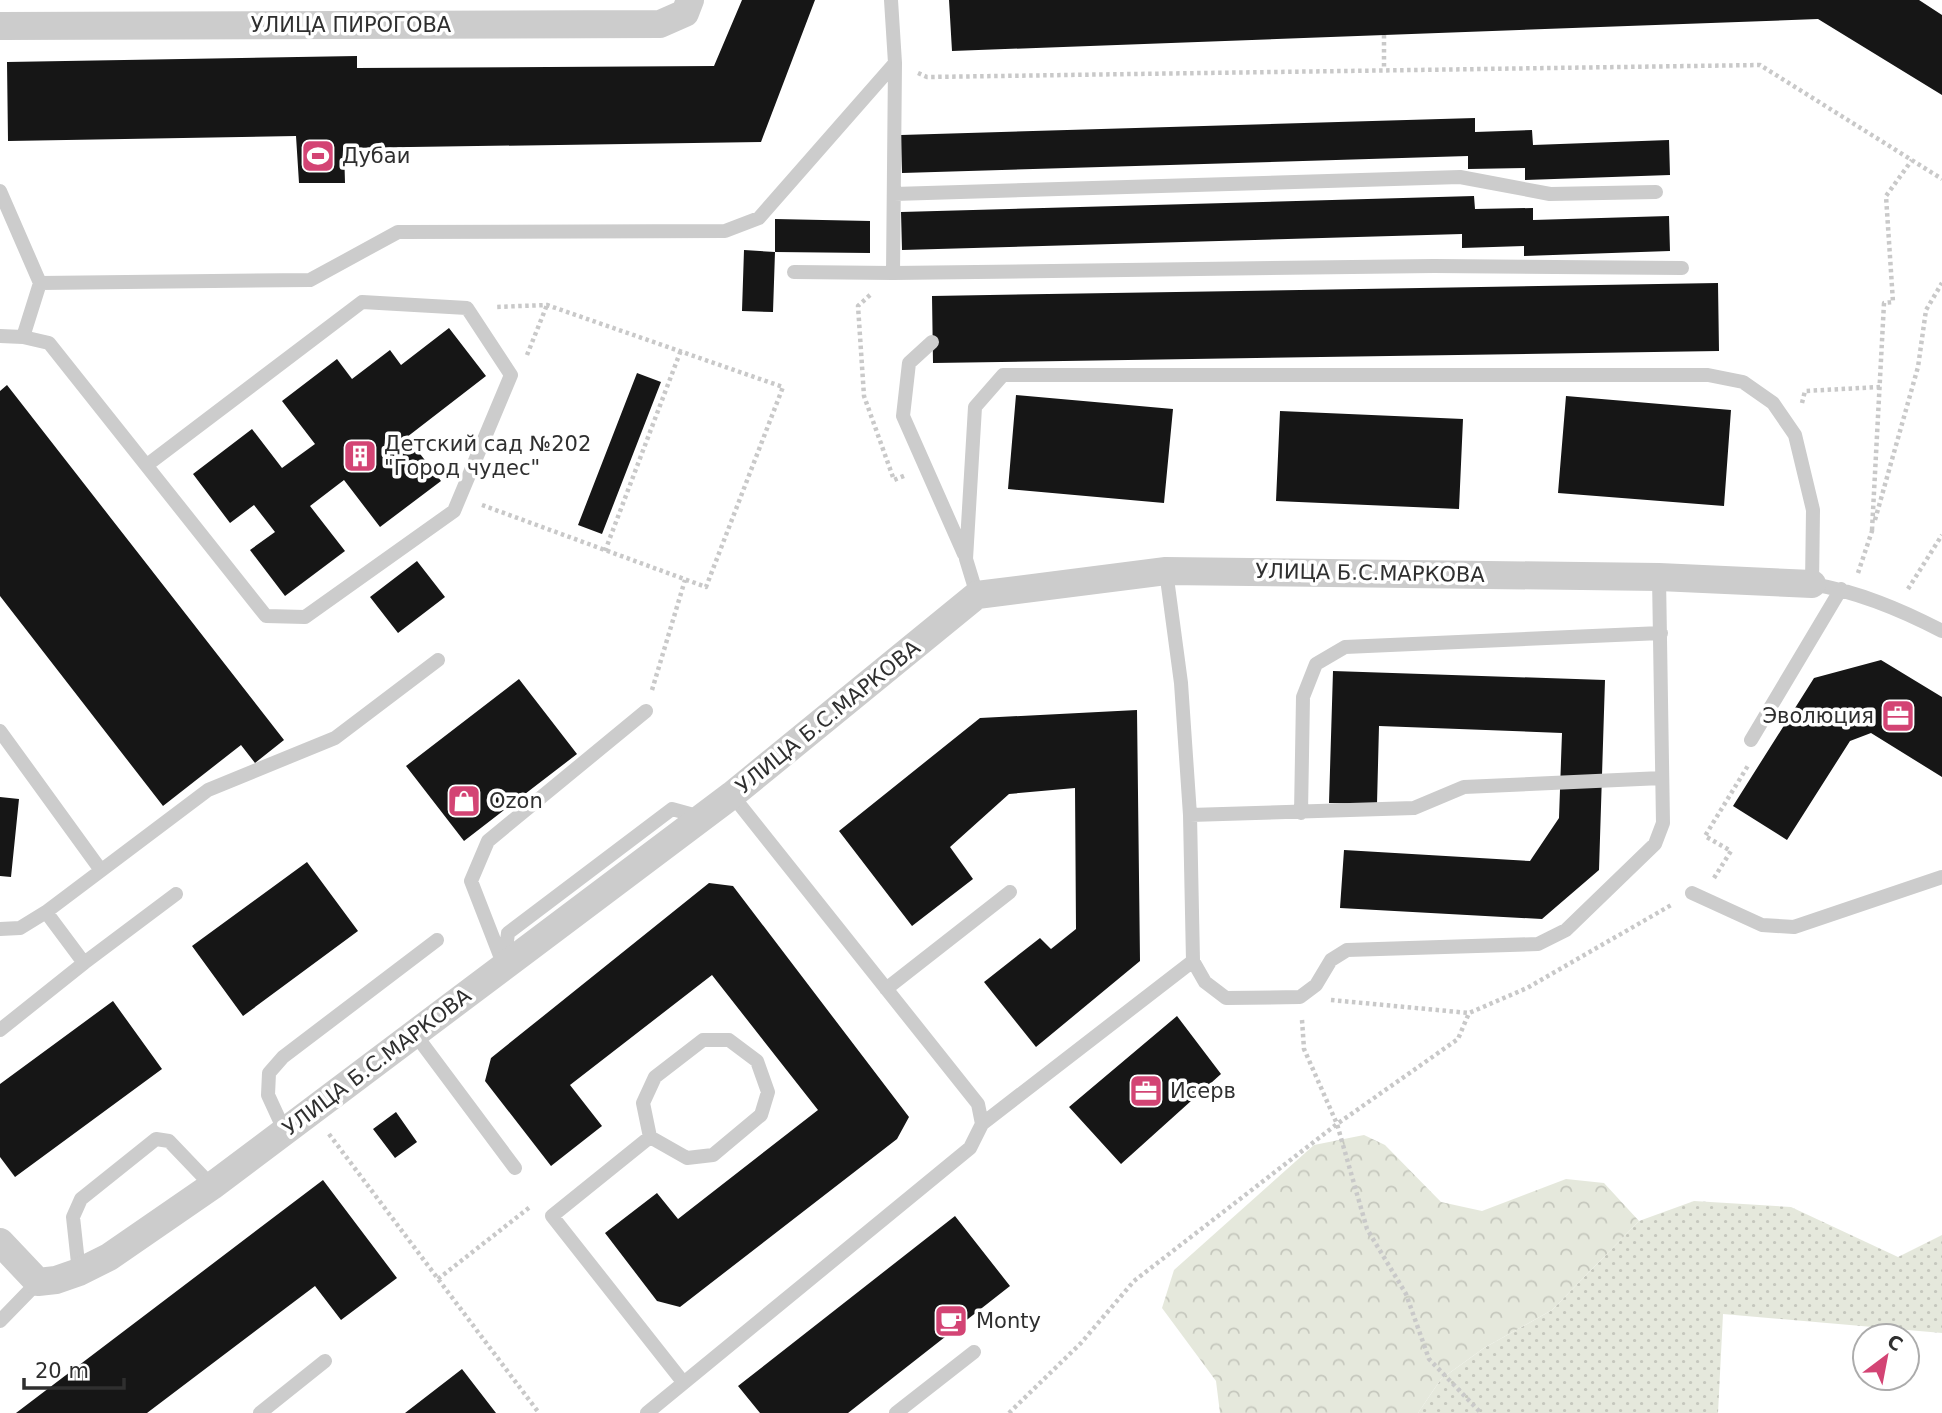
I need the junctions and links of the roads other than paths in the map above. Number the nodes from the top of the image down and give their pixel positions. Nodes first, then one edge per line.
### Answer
1 (690, 0) edge
2 (891, 0) edge
3 (0, 26) edge
4 (895, 63) junction
5 (0, 191) edge
6 (1656, 192) dead end
7 (894, 194) junction
8 (1682, 268) dead end
9 (794, 272) dead end
10 (893, 273) junction
11 (40, 284) junction
12 (0, 336) edge
13 (23, 337) junction
14 (932, 342) dead end
15 (148, 465) junction
16 (966, 559) junction
17 (1166, 571) junction
18 (1659, 577) junction
19 (1812, 584) junction
20 (1847, 591) junction
21 (977, 595) junction
22 (1942, 631) edge
23 (1661, 633) junction
24 (438, 660) dead end
25 (646, 711) road end
26 (0, 731) edge
27 (1751, 740) dead end
28 (1662, 778) junction
29 (732, 795) junction
30 (1301, 813) junction
31 (1190, 815) junction
32 (100, 869) junction
33 (1942, 877) edge
34 (1010, 892) dead end
35 (176, 894) dead end
36 (1697, 895) road end
37 (46, 912) junction
38 (0, 929) edge
39 (437, 940) dead end
40 (1193, 961) junction
41 (84, 963) junction
42 (504, 966) junction
43 (886, 989) junction
44 (0, 1030) edge
45 (415, 1034) junction
46 (982, 1124) junction
47 (285, 1132) junction
48 (650, 1138) junction
49 (515, 1168) dead end
50 (212, 1186) junction
51 (0, 1242) edge
52 (79, 1272) junction
53 (38, 1282) junction
54 (0, 1321) edge
55 (974, 1352) dead end
56 (325, 1361) dead end
57 (683, 1382) junction
58 (260, 1413) edge
59 (647, 1413) edge
60 (896, 1413) edge

1 - 3 street, УЛИЦА ПИРОГОВА
2 - 4 lane
4 - 7 lane
4 - 11 lane
5 - 11 lane
6 - 7 lane
7 - 10 lane
8 - 10 lane
9 - 10 lane
11 - 13 lane
12 - 13 lane
13 - 15 lane
14 - 16 lane
15 - 15 lane
16 - 19 lane
16 - 21 lane
17 - 18 street, УЛИЦА Б.С.МАРКОВА
17 - 21 street, УЛИЦА Б.С.МАРКОВА
17 - 31 lane
18 - 19 street, УЛИЦА Б.С.МАРКОВА
18 - 23 lane
19 - 20 lane
20 - 22 lane
20 - 27 lane
21 - 29 street, УЛИЦА Б.С.МАРКОВА
23 - 28 lane
23 - 30 lane
24 - 32 lane
25 - 42 lane
26 - 32 lane
28 - 30 lane
28 - 40 lane
29 - 42 street, УЛИЦА Б.С.МАРКОВА
29 - 43 lane
30 - 31 lane
31 - 40 lane
32 - 37 lane
33 - 36 lane
34 - 43 lane
35 - 41 lane
37 - 38 lane
37 - 41 lane
39 - 47 lane
40 - 46 lane
41 - 44 lane
42 - 45 street, УЛИЦА Б.С.МАРКОВА
43 - 46 lane
45 - 47 street, УЛИЦА Б.С.МАРКОВА
45 - 49 lane
46 - 57 lane
47 - 50 street, УЛИЦА Б.С.МАРКОВА
48 - 48 lane
48 - 57 lane
50 - 52 street, УЛИЦА Б.С.МАРКОВА
50 - 52 lane
51 - 53 street
52 - 53 street, УЛИЦА Б.С.МАРКОВА
53 - 54 lane
55 - 60 lane
56 - 58 lane
57 - 59 lane

